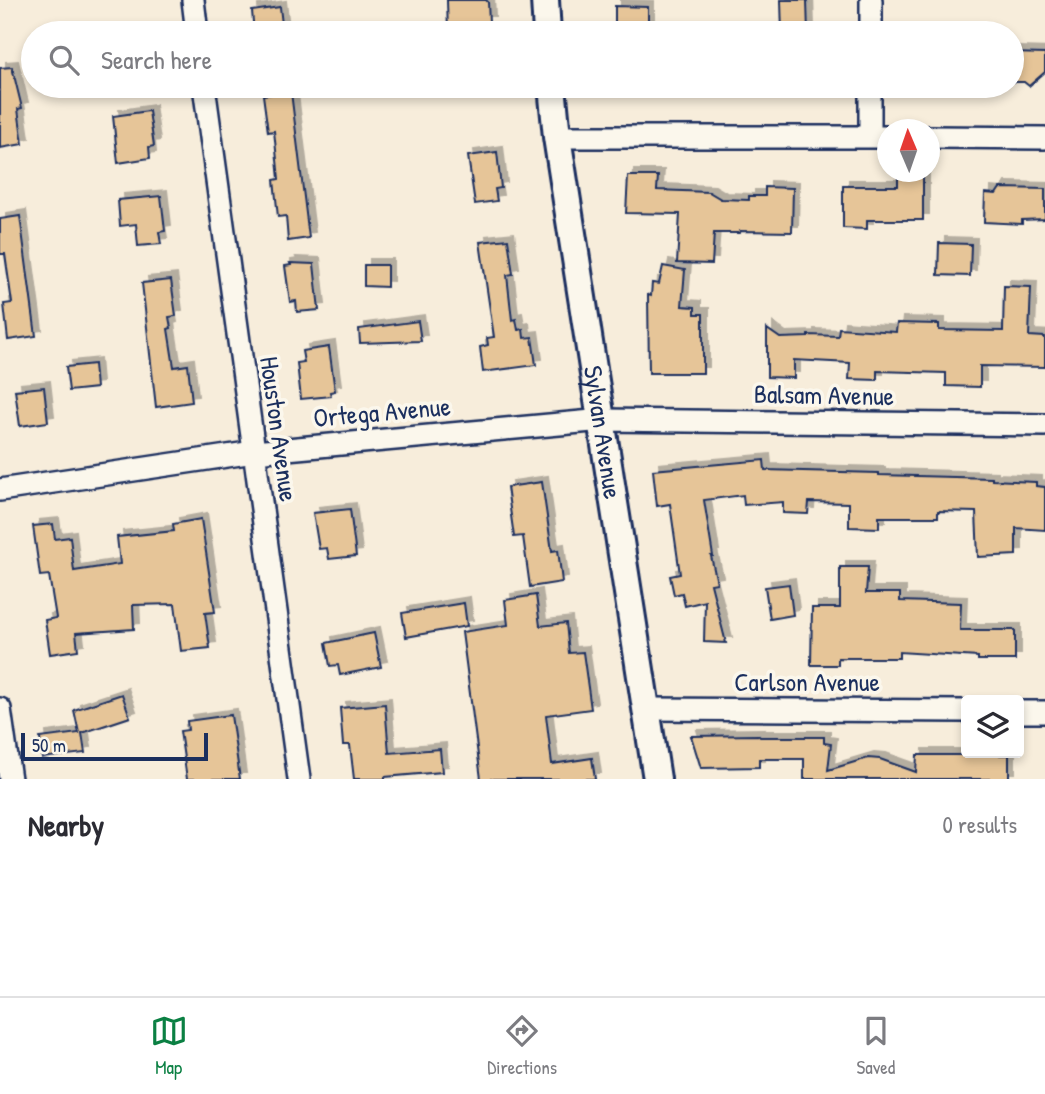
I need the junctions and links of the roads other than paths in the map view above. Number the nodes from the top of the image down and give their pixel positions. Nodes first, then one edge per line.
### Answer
1 (193, 0) edge
2 (545, 0) edge
3 (872, 0) edge
4 (196, 21) edge
5 (546, 21) edge
6 (871, 21) edge
7 (206, 98) edge
8 (553, 98) edge
9 (872, 98) edge
10 (877, 131) edge
11 (557, 137) junction
12 (877, 137) edge
13 (940, 137) edge
14 (1045, 138) edge
15 (603, 420) junction
16 (1045, 425) edge
17 (254, 452) junction
18 (0, 490) edge
19 (0, 709) edge
20 (647, 709) junction
21 (961, 711) edge
22 (1024, 712) edge
23 (1045, 712) edge
24 (10, 779) edge
25 (299, 779) edge
26 (657, 779) edge

1 - 4 street
2 - 5 street
3 - 6 street
7 - 17 street, Houston Avenue
8 - 11 street, Sylvan Avenue
9 - 10 street
11 - 12 street
11 - 15 street, Sylvan Avenue
13 - 14 street
15 - 16 street, Balsam Avenue
15 - 17 street, Ortega Avenue
15 - 20 street, Sylvan Avenue
17 - 18 street, Ortega Avenue
17 - 25 street, Houston Avenue
19 - 24 street
20 - 21 street, Carlson Avenue
20 - 26 street, Sylvan Avenue
22 - 23 street

